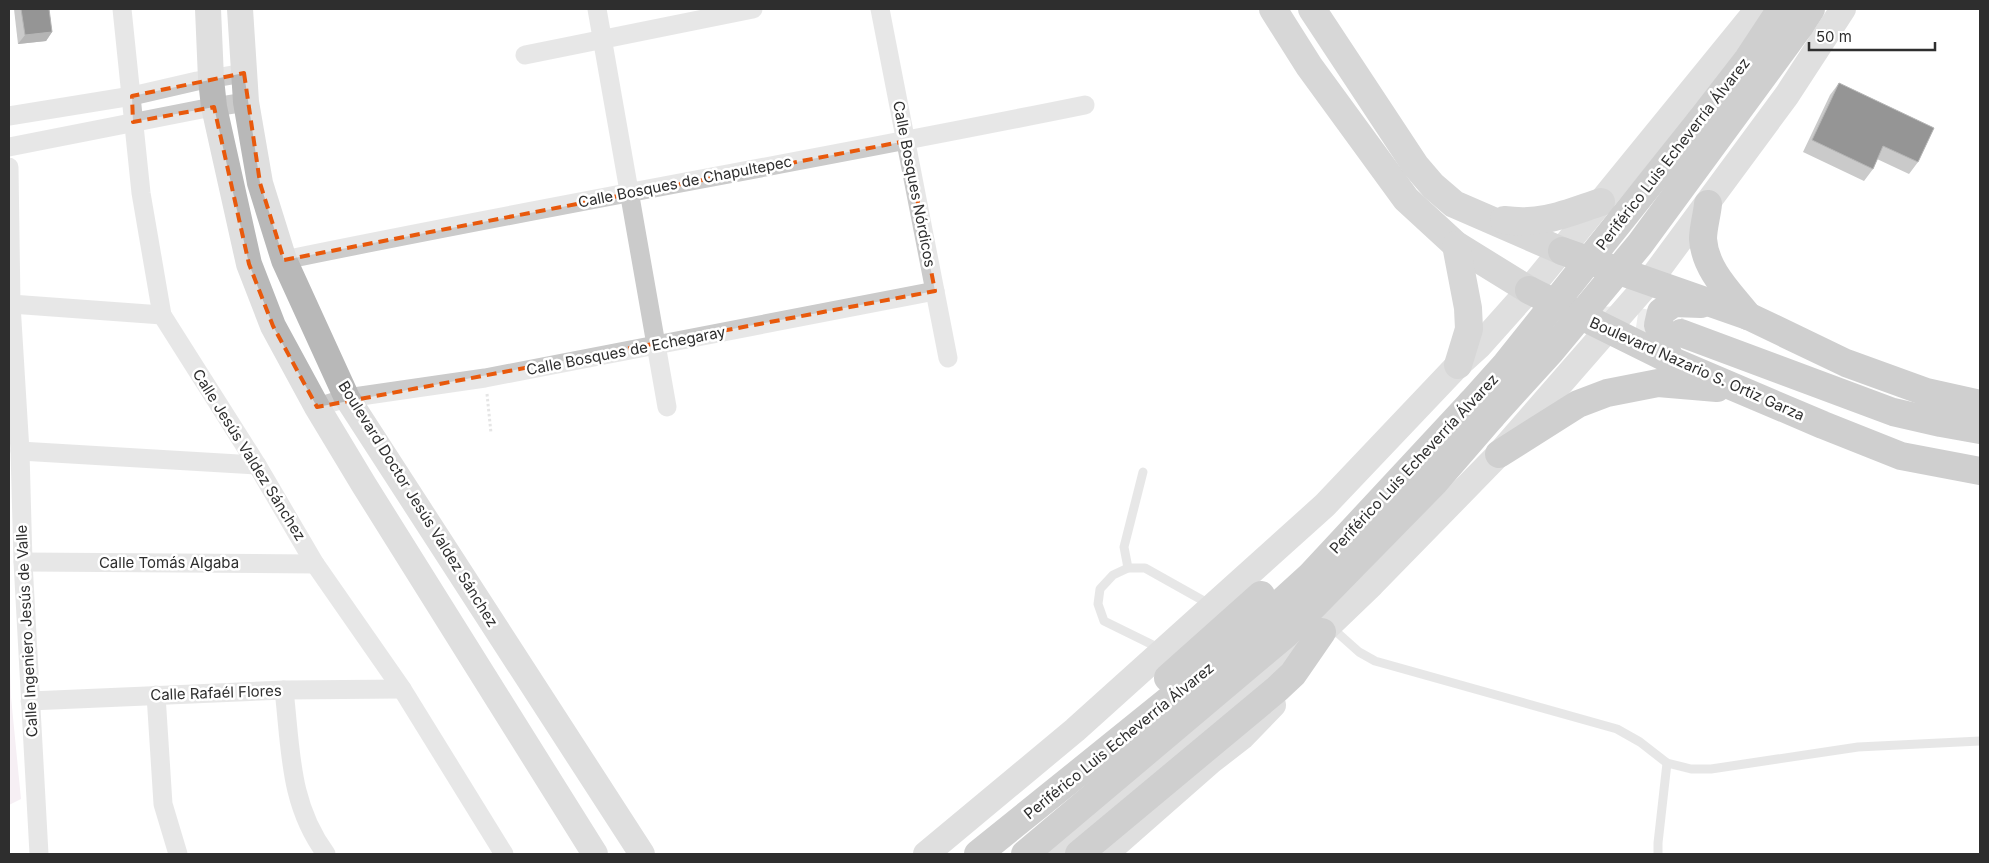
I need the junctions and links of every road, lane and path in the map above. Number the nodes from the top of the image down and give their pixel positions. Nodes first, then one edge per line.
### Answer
1 (122, 9) edge
2 (208, 9) edge
3 (240, 9) edge
4 (597, 9) edge
5 (753, 9) edge
6 (880, 9) edge
7 (1273, 9) edge
8 (1312, 9) edge
9 (1758, 9) edge
10 (1782, 9) edge
11 (1811, 9) edge
12 (1843, 9) edge
13 (603, 39) junction
14 (524, 55) dead end
15 (244, 73) junction
16 (211, 79) junction
17 (132, 96) junction
18 (246, 102) junction
19 (1085, 105) dead end
20 (214, 107) junction
21 (9, 116) edge
22 (133, 122) junction
23 (906, 141) junction
24 (9, 146) edge
25 (1631, 165) junction
26 (9, 167) edge
27 (630, 192) junction
28 (1601, 202) junction
29 (1704, 210) junction
30 (1488, 218) junction
31 (1456, 245) junction
32 (1562, 251) junction
33 (284, 260) junction
34 (1649, 282) junction
35 (1529, 290) junction
36 (935, 291) junction
37 (11, 304) junction
38 (1715, 306) junction
39 (162, 315) junction
40 (1748, 316) junction
41 (1609, 330) junction
42 (1682, 333) tunnel mouth
43 (655, 346) junction
44 (948, 358) dead end
45 (1484, 358) junction
46 (1670, 360) junction
47 (1458, 365) junction
48 (485, 378) junction
49 (1740, 389) junction
50 (348, 398) junction
51 (1544, 404) junction
52 (1980, 404) edge
53 (317, 407) junction
54 (667, 407) dead end
55 (1482, 410) junction
56 (1980, 430) edge
57 (491, 433) dead end
58 (20, 451) junction
59 (1499, 454) junction
60 (257, 465) junction
61 (1980, 471) edge
62 (1143, 472) dead end
63 (23, 562) junction
64 (315, 564) junction
65 (1128, 568) junction
66 (1213, 606) junction
67 (1326, 629) junction
68 (1286, 634) junction
69 (1164, 651) junction
70 (1285, 681) junction
71 (284, 690) junction
72 (402, 690) junction
73 (156, 695) junction
74 (30, 701) junction
75 (1980, 741) edge
76 (1667, 763) junction
77 (1148, 773) junction
78 (1010, 828) junction
79 (39, 854) edge
80 (178, 854) edge
81 (326, 854) edge
82 (504, 854) edge
83 (595, 854) edge
84 (642, 854) edge
85 (926, 854) edge
86 (978, 854) edge
87 (1025, 854) edge
88 (1052, 854) edge
89 (1079, 854) edge
90 (1105, 854) edge
91 (1658, 854) edge

1 - 17 street, Calle Jesús Valdez Sánchez
2 - 16 street
3 - 15 street, Boulevard Doctor Jesús Valdez Sánchez
4 - 13 street
5 - 13 street
6 - 23 street, Calle Bosques Nórdicos
7 - 31 main road, Boulevard Nazario S. Ortiz Garza
8 - 30 main road
9 - 25 street
10 - 55 highway, Periférico Luis Echeverría Álvarez, bridge
11 - 55 highway, Periférico Luis Echeverría Álvarez, bridge
12 - 29 street
13 - 14 street
13 - 27 street
15 - 16 street
15 - 18 street, Boulevard Doctor Jesús Valdez Sánchez
16 - 17 street
16 - 20 street
17 - 21 street
17 - 22 street, Calle Jesús Valdez Sánchez
18 - 20 street
18 - 33 street, Boulevard Doctor Jesús Valdez Sánchez
19 - 23 street, Calle Bosques de Chapultepec
20 - 22 street
20 - 53 street
22 - 24 street
22 - 39 street, Calle Jesús Valdez Sánchez
23 - 27 street, Calle Bosques de Chapultepec
23 - 36 street, Calle Bosques Nórdicos
25 - 28 street
25 - 29 street
26 - 37 street, Calle Ingeniero Jesús de Valle
27 - 33 street, Calle Bosques de Chapultepec
27 - 43 street
28 - 30 main road
28 - 32 street
29 - 34 street
29 - 40 highway
30 - 32 main road
31 - 35 main road, Boulevard Nazario S. Ortiz Garza
31 - 47 main road
32 - 34 highway
32 - 35 street
33 - 50 street, Boulevard Doctor Jesús Valdez Sánchez
34 - 38 highway
34 - 41 street
35 - 41 highway, Boulevard Nazario S. Ortiz Garza
35 - 45 street
36 - 43 street, Calle Bosques de Echegaray
36 - 44 street, Calle Bosques Nórdicos
37 - 39 street
37 - 58 street, Calle Ingeniero Jesús de Valle
38 - 40 highway
38 - 46 highway
39 - 60 street, Calle Jesús Valdez Sánchez
40 - 52 highway
41 - 46 highway, Boulevard Nazario S. Ortiz Garza
41 - 51 street
42 - 56 highway
43 - 48 street, Calle Bosques de Echegaray
43 - 54 street
45 - 47 street
45 - 51 street
45 - 78 highway
46 - 49 highway, Boulevard Nazario S. Ortiz Garza
47 - 66 street
48 - 50 street, Calle Bosques de Echegaray
48 - 57 path
49 - 59 highway
49 - 61 highway, Boulevard Nazario S. Ortiz Garza
50 - 53 street, Calle Bosques de Echegaray
50 - 84 street, Boulevard Doctor Jesús Valdez Sánchez
51 - 59 street
53 - 83 street
55 - 68 highway, Periférico Luis Echeverría Álvarez
55 - 78 highway, Periférico Luis Echeverría Álvarez
58 - 60 street
58 - 63 street, Calle Ingeniero Jesús de Valle
59 - 67 street
60 - 64 street, Calle Jesús Valdez Sánchez
62 - 65 lane
63 - 64 street, Calle Tomás Algaba
63 - 74 street, Calle Ingeniero Jesús de Valle
64 - 72 street, Calle Jesús Valdez Sánchez
65 - 66 lane
65 - 69 lane
66 - 69 street
67 - 70 highway
67 - 76 lane
67 - 77 street
68 - 77 highway
68 - 87 highway, Periférico Luis Echeverría Álvarez
69 - 85 street
70 - 89 highway
70 - 90 street
71 - 72 street, Calle Rafaél Flores
71 - 73 street, Calle Rafaél Flores
71 - 81 street
72 - 82 street, Calle Jesús Valdez Sánchez
73 - 74 street, Calle Rafaél Flores
73 - 80 street
74 - 79 street, Calle Ingeniero Jesús de Valle
75 - 76 lane
76 - 91 lane
77 - 88 street
78 - 86 highway, Periférico Luis Echeverría Álvarez

